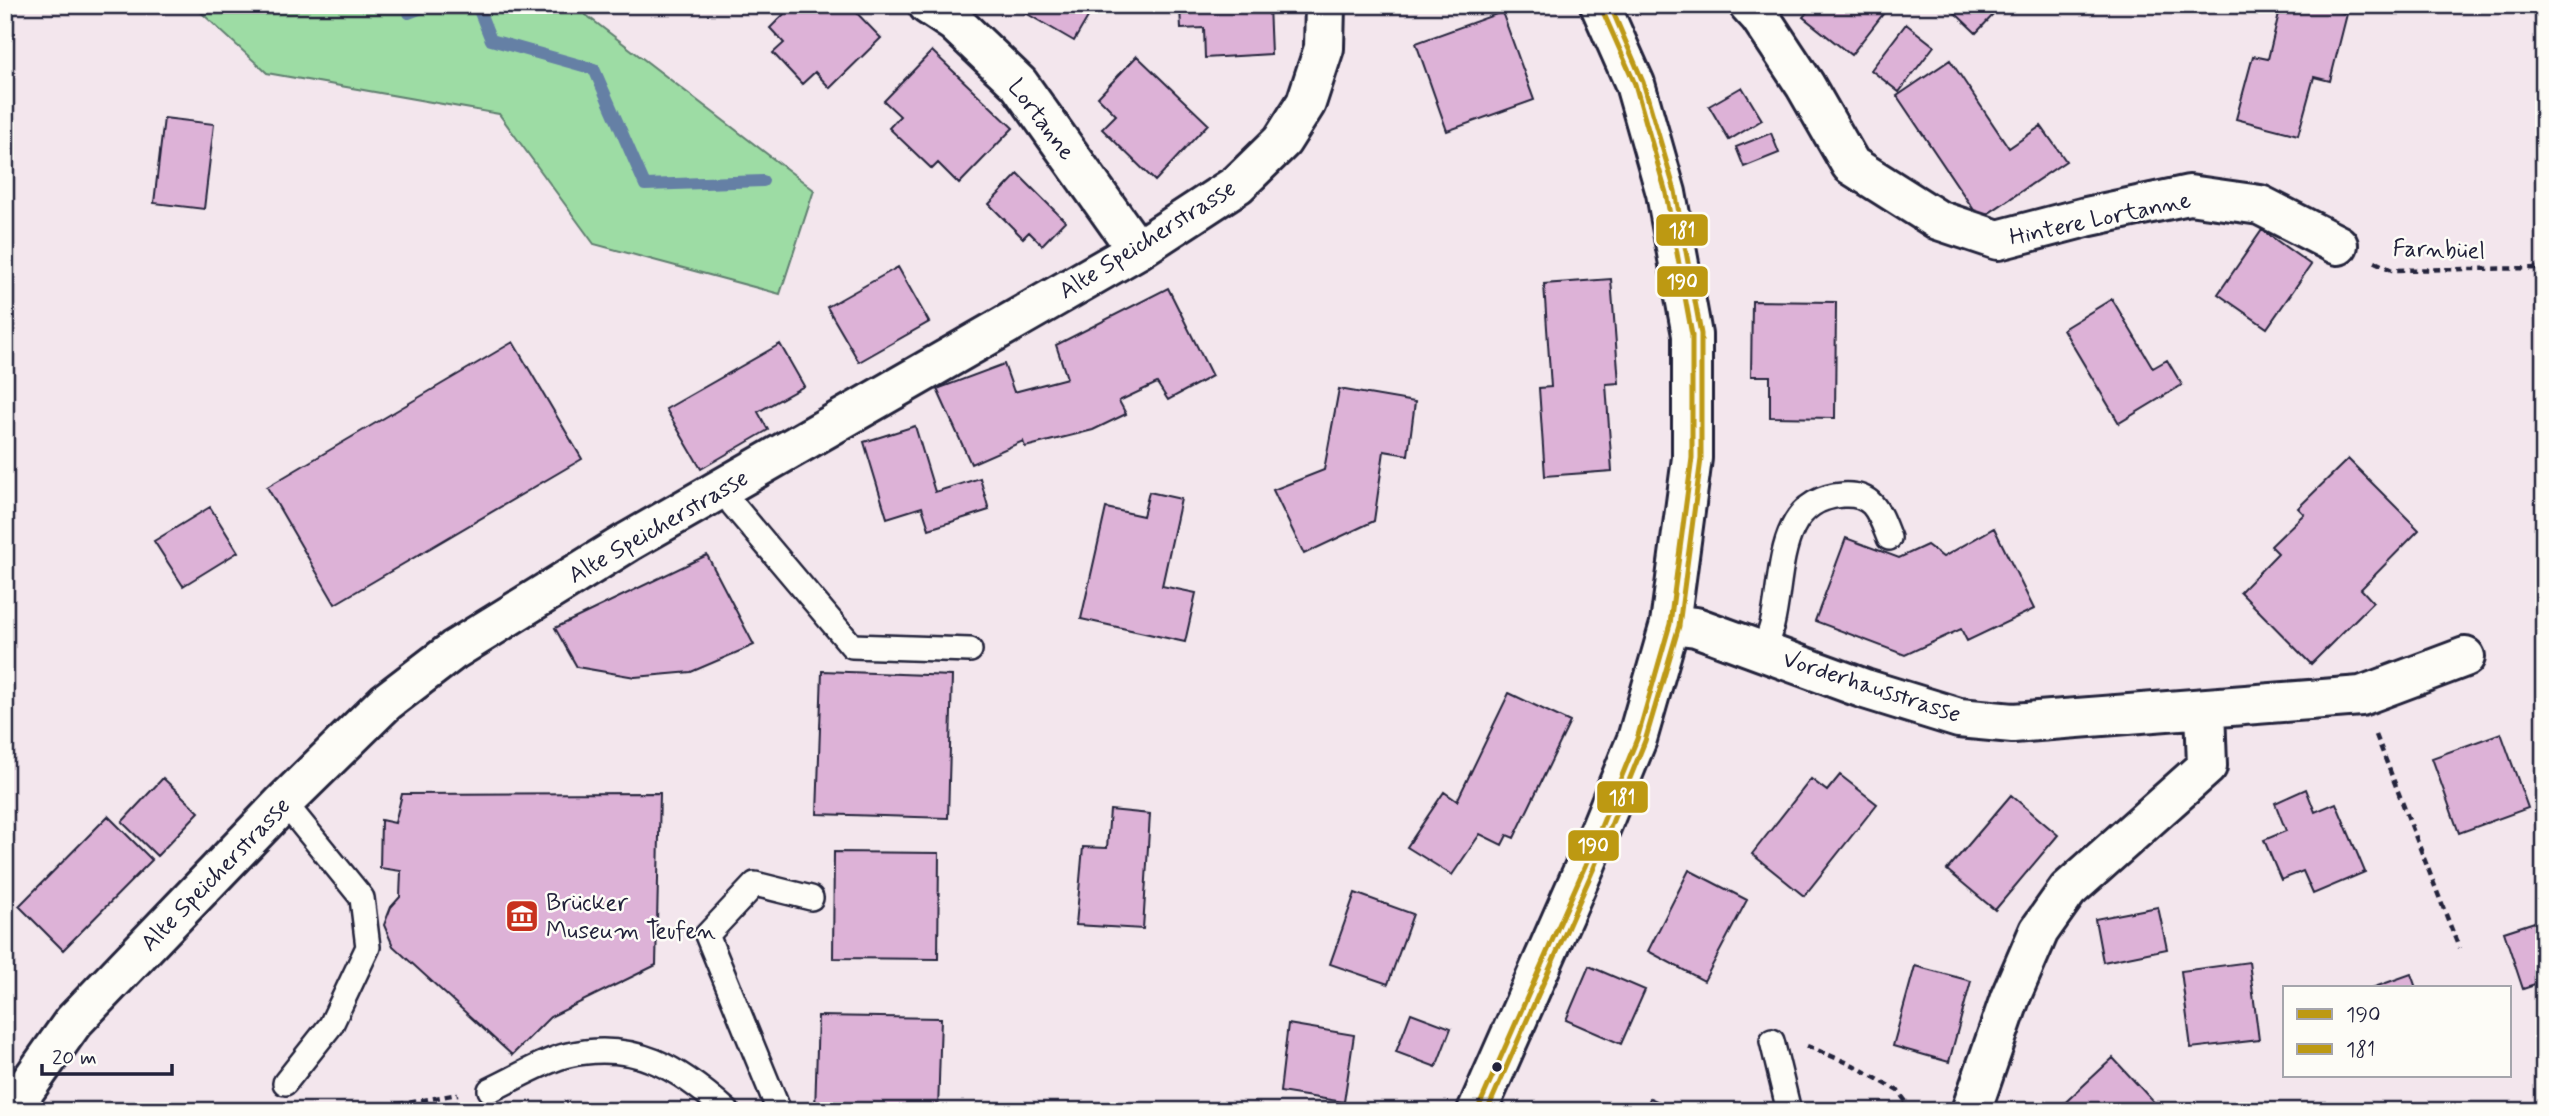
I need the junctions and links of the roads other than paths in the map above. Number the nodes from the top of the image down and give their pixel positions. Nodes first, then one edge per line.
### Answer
1 (928, 5) edge
2 (1325, 5) edge
3 (1600, 5) edge
4 (1749, 5) edge
5 (2338, 245) road end
6 (1137, 250) junction
7 (723, 488) junction
8 (1889, 538) dead end
9 (1670, 624) junction
10 (970, 650) dead end
11 (1764, 650) junction
12 (2465, 657) dead end
13 (2205, 709) junction
14 (284, 802) junction
15 (811, 898) dead end
16 (1772, 1041) road end
17 (285, 1083) dead end
18 (490, 1090) road end
19 (10, 1111) edge
20 (727, 1111) edge
21 (779, 1111) edge
22 (1476, 1111) edge
23 (1789, 1111) edge
24 (1971, 1111) edge

1 - 6 street, Lortanne
2 - 6 street, Alte Speicherstrasse
3 - 9 street
4 - 5 street, Hintere Lortanne
6 - 7 street, Alte Speicherstrasse
7 - 10 lane
7 - 14 street, Alte Speicherstrasse
8 - 11 lane
9 - 11 street, Vorderhausstrasse
9 - 22 street
11 - 13 street, Vorderhausstrasse
12 - 13 street, Vorderhausstrasse
13 - 24 street
14 - 17 lane
14 - 19 street, Alte Speicherstrasse
15 - 21 lane
16 - 23 lane
18 - 20 lane

